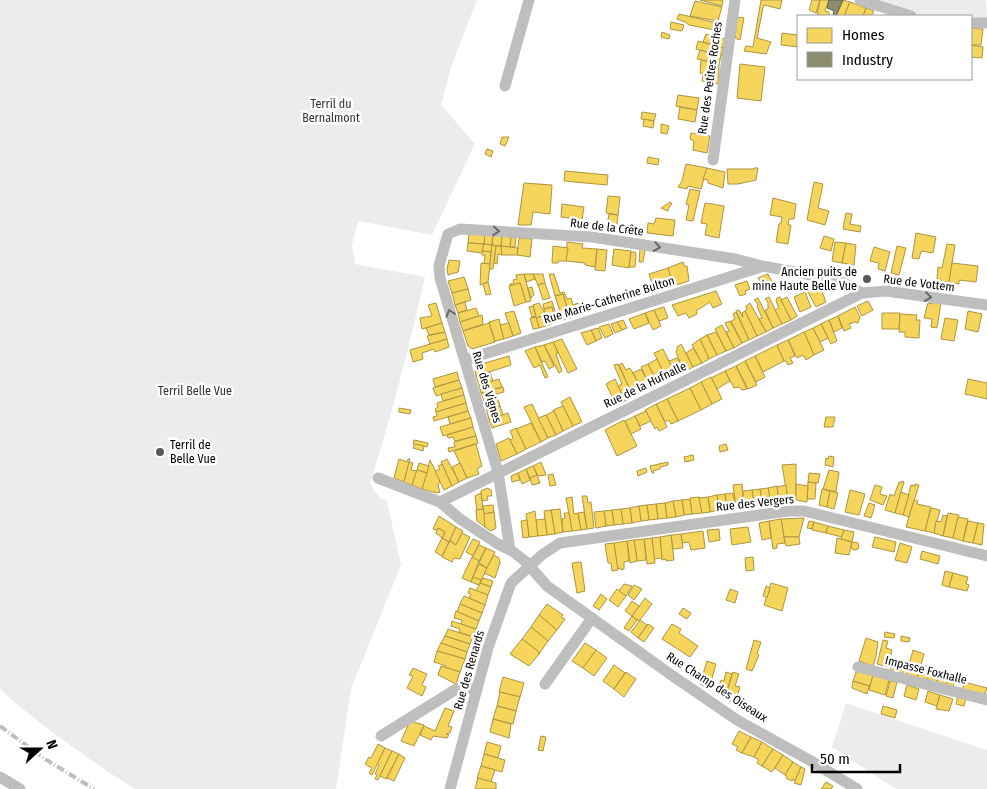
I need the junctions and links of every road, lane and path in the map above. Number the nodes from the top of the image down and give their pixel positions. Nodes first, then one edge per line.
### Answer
1 (529, 0) edge
2 (735, 0) edge
3 (860, 0) edge
4 (908, 15) edge
5 (972, 23) edge
6 (987, 24) edge
7 (505, 86) dead end
8 (713, 160) dead end
9 (448, 234) joint
10 (762, 266) junction
11 (862, 293) junction
12 (987, 305) edge
13 (465, 360) junction
14 (498, 472) junction
15 (378, 478) dead end
16 (440, 502) junction
17 (509, 549) junction
18 (987, 556) edge
19 (529, 566) junction
20 (592, 618) junction
21 (858, 667) dead end
22 (545, 684) dead end
23 (477, 689) junction
24 (987, 700) edge
25 (381, 736) dead end
26 (0, 777) edge
27 (20, 789) edge
28 (450, 789) edge
29 (857, 789) edge

1 - 7 street
2 - 8 street, Rue des Petites Roches
3 - 4 street
5 - 6 street
9 -> 10 street, Rue de la Crête
13 -> 9 street, Rue des Vignes
10 - 11 street
10 - 13 street, Rue Marie-Catherine Bulton
11 -> 12 street, Rue de Vottem
11 - 14 street, Rue de la Hufnalle
13 - 14 street, Rue des Vignes
14 - 16 street, Rue de la Hufnalle
14 - 17 street, Rue des Vignes
15 - 16 street, Rue Champ des Oiseaux
16 - 17 street, Rue Champ des Oiseaux
17 - 19 street, Rue Champ des Oiseaux
18 - 19 street, Rue des Vergers
19 - 20 street, Rue Champ des Oiseaux
19 - 23 street, Rue des Renards
20 - 22 street
20 - 29 street, Rue Champ des Oiseaux
21 - 24 street, Impasse Foxhalle
23 - 25 street
23 - 28 street, Rue des Renards
26 - 27 street

